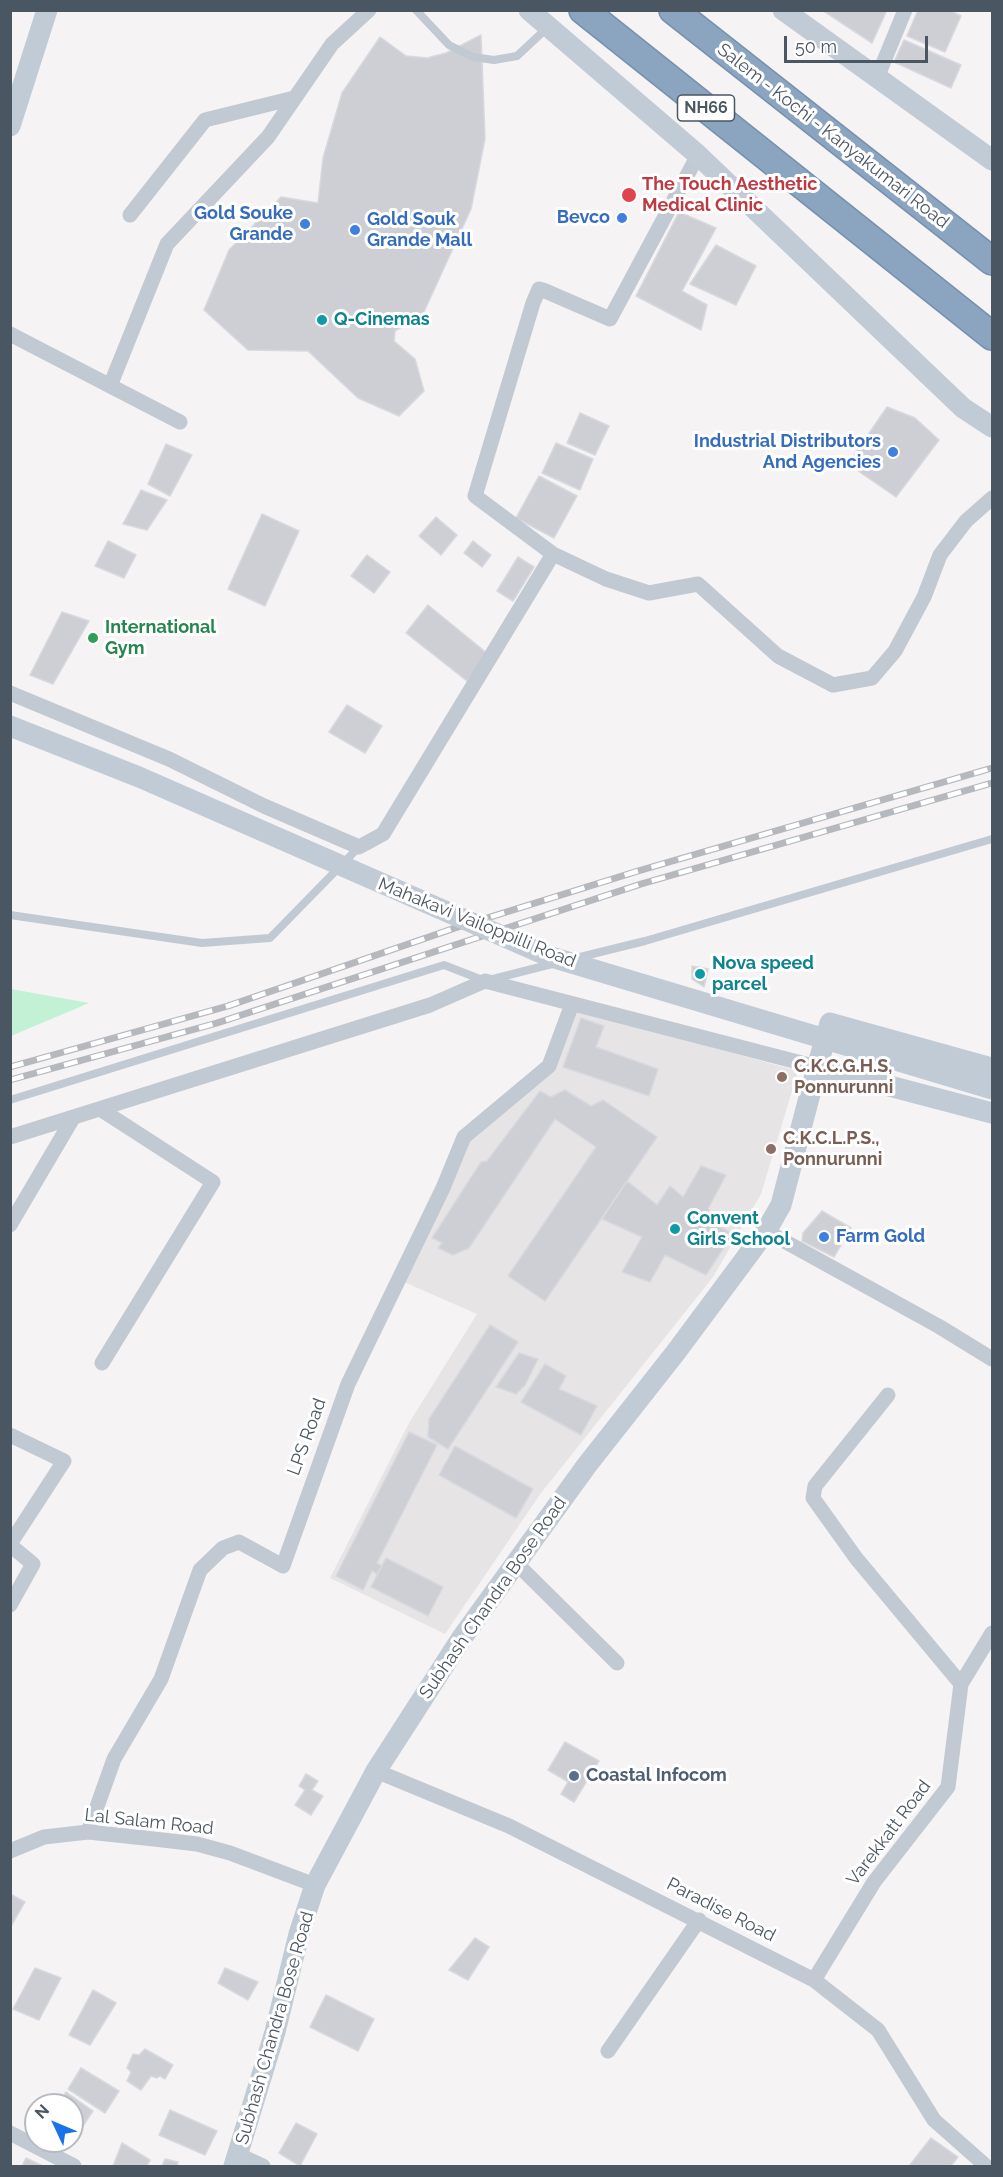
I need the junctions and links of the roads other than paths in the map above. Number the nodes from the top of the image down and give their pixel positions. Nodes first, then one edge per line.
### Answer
1 (47, 10) edge
2 (369, 10) edge
3 (416, 10) edge
4 (529, 10) edge
5 (583, 10) edge
6 (673, 10) edge
7 (783, 10) edge
8 (905, 10) edge
9 (548, 27) junction
10 (878, 78) junction
11 (294, 98) junction
12 (10, 126) edge
13 (698, 155) junction
14 (993, 160) edge
15 (130, 215) dead end
16 (993, 261) edge
17 (10, 334) edge
18 (993, 336) edge
19 (110, 386) junction
20 (180, 422) dead end
21 (993, 427) edge
22 (993, 498) edge
23 (553, 554) junction
24 (10, 693) edge
25 (10, 726) edge
26 (993, 839) edge
27 (359, 847) junction
28 (10, 915) edge
29 (485, 981) junction
30 (572, 1004) junction
31 (817, 1067) junction
32 (993, 1068) edge
33 (993, 1089) edge
34 (10, 1100) edge
35 (100, 1109) junction
36 (993, 1113) edge
37 (73, 1118) junction
38 (10, 1137) edge
39 (10, 1226) edge
40 (766, 1231) junction
41 (993, 1359) edge
42 (102, 1364) dead end
43 (888, 1395) dead end
44 (10, 1435) edge
45 (10, 1544) edge
46 (515, 1562) junction
47 (10, 1605) edge
48 (993, 1633) edge
49 (617, 1663) dead end
50 (961, 1684) junction
51 (376, 1771) junction
52 (88, 1832) junction
53 (10, 1851) edge
54 (315, 1885) junction
55 (699, 1920) junction
56 (814, 1980) junction
57 (608, 2051) dead end
58 (10, 2133) edge
59 (236, 2161) edge
60 (74, 2166) edge
61 (263, 2166) edge
62 (986, 2166) edge

1 - 12 main road
2 - 11 street
3 - 9 lane
4 - 9 main road
5 - 18 highway, NH66
6 - 16 highway, Salem - Kochi - Kanyakumari Road
7 - 10 main road
8 - 10 street
9 - 13 main road
10 - 14 main road
11 - 15 street
11 - 19 street
13 - 21 main road
13 - 23 street
17 - 19 street
19 - 20 street
22 - 23 street
23 - 27 street
24 - 27 street
25 - 33 main road, Mahakavi Vailoppilli Road, bridge
26 - 29 lane
27 - 28 lane
29 - 30 street
29 - 34 lane
29 - 35 street
30 - 31 street
30 - 52 street, LPS Road
31 - 32 main road, Subhash Chandra Bose Road
31 - 36 main road
31 - 40 main road, Subhash Chandra Bose Road
35 - 37 street
35 - 42 street
37 - 38 street
37 - 39 street
40 - 41 street
40 - 46 main road, Subhash Chandra Bose Road
43 - 50 street
44 - 45 street
45 - 47 street
46 - 49 street
46 - 51 main road, Subhash Chandra Bose Road
48 - 50 street, Varekkatt Road
50 - 56 street, Varekkatt Road
51 - 54 main road, Subhash Chandra Bose Road
51 - 55 street, Paradise Road
52 - 53 street, Lal Salam Road
52 - 54 street, Lal Salam Road
54 - 59 main road, Subhash Chandra Bose Road
55 - 56 street, Paradise Road
55 - 57 street
56 - 62 street, Paradise Road
58 - 60 street
59 - 61 street

